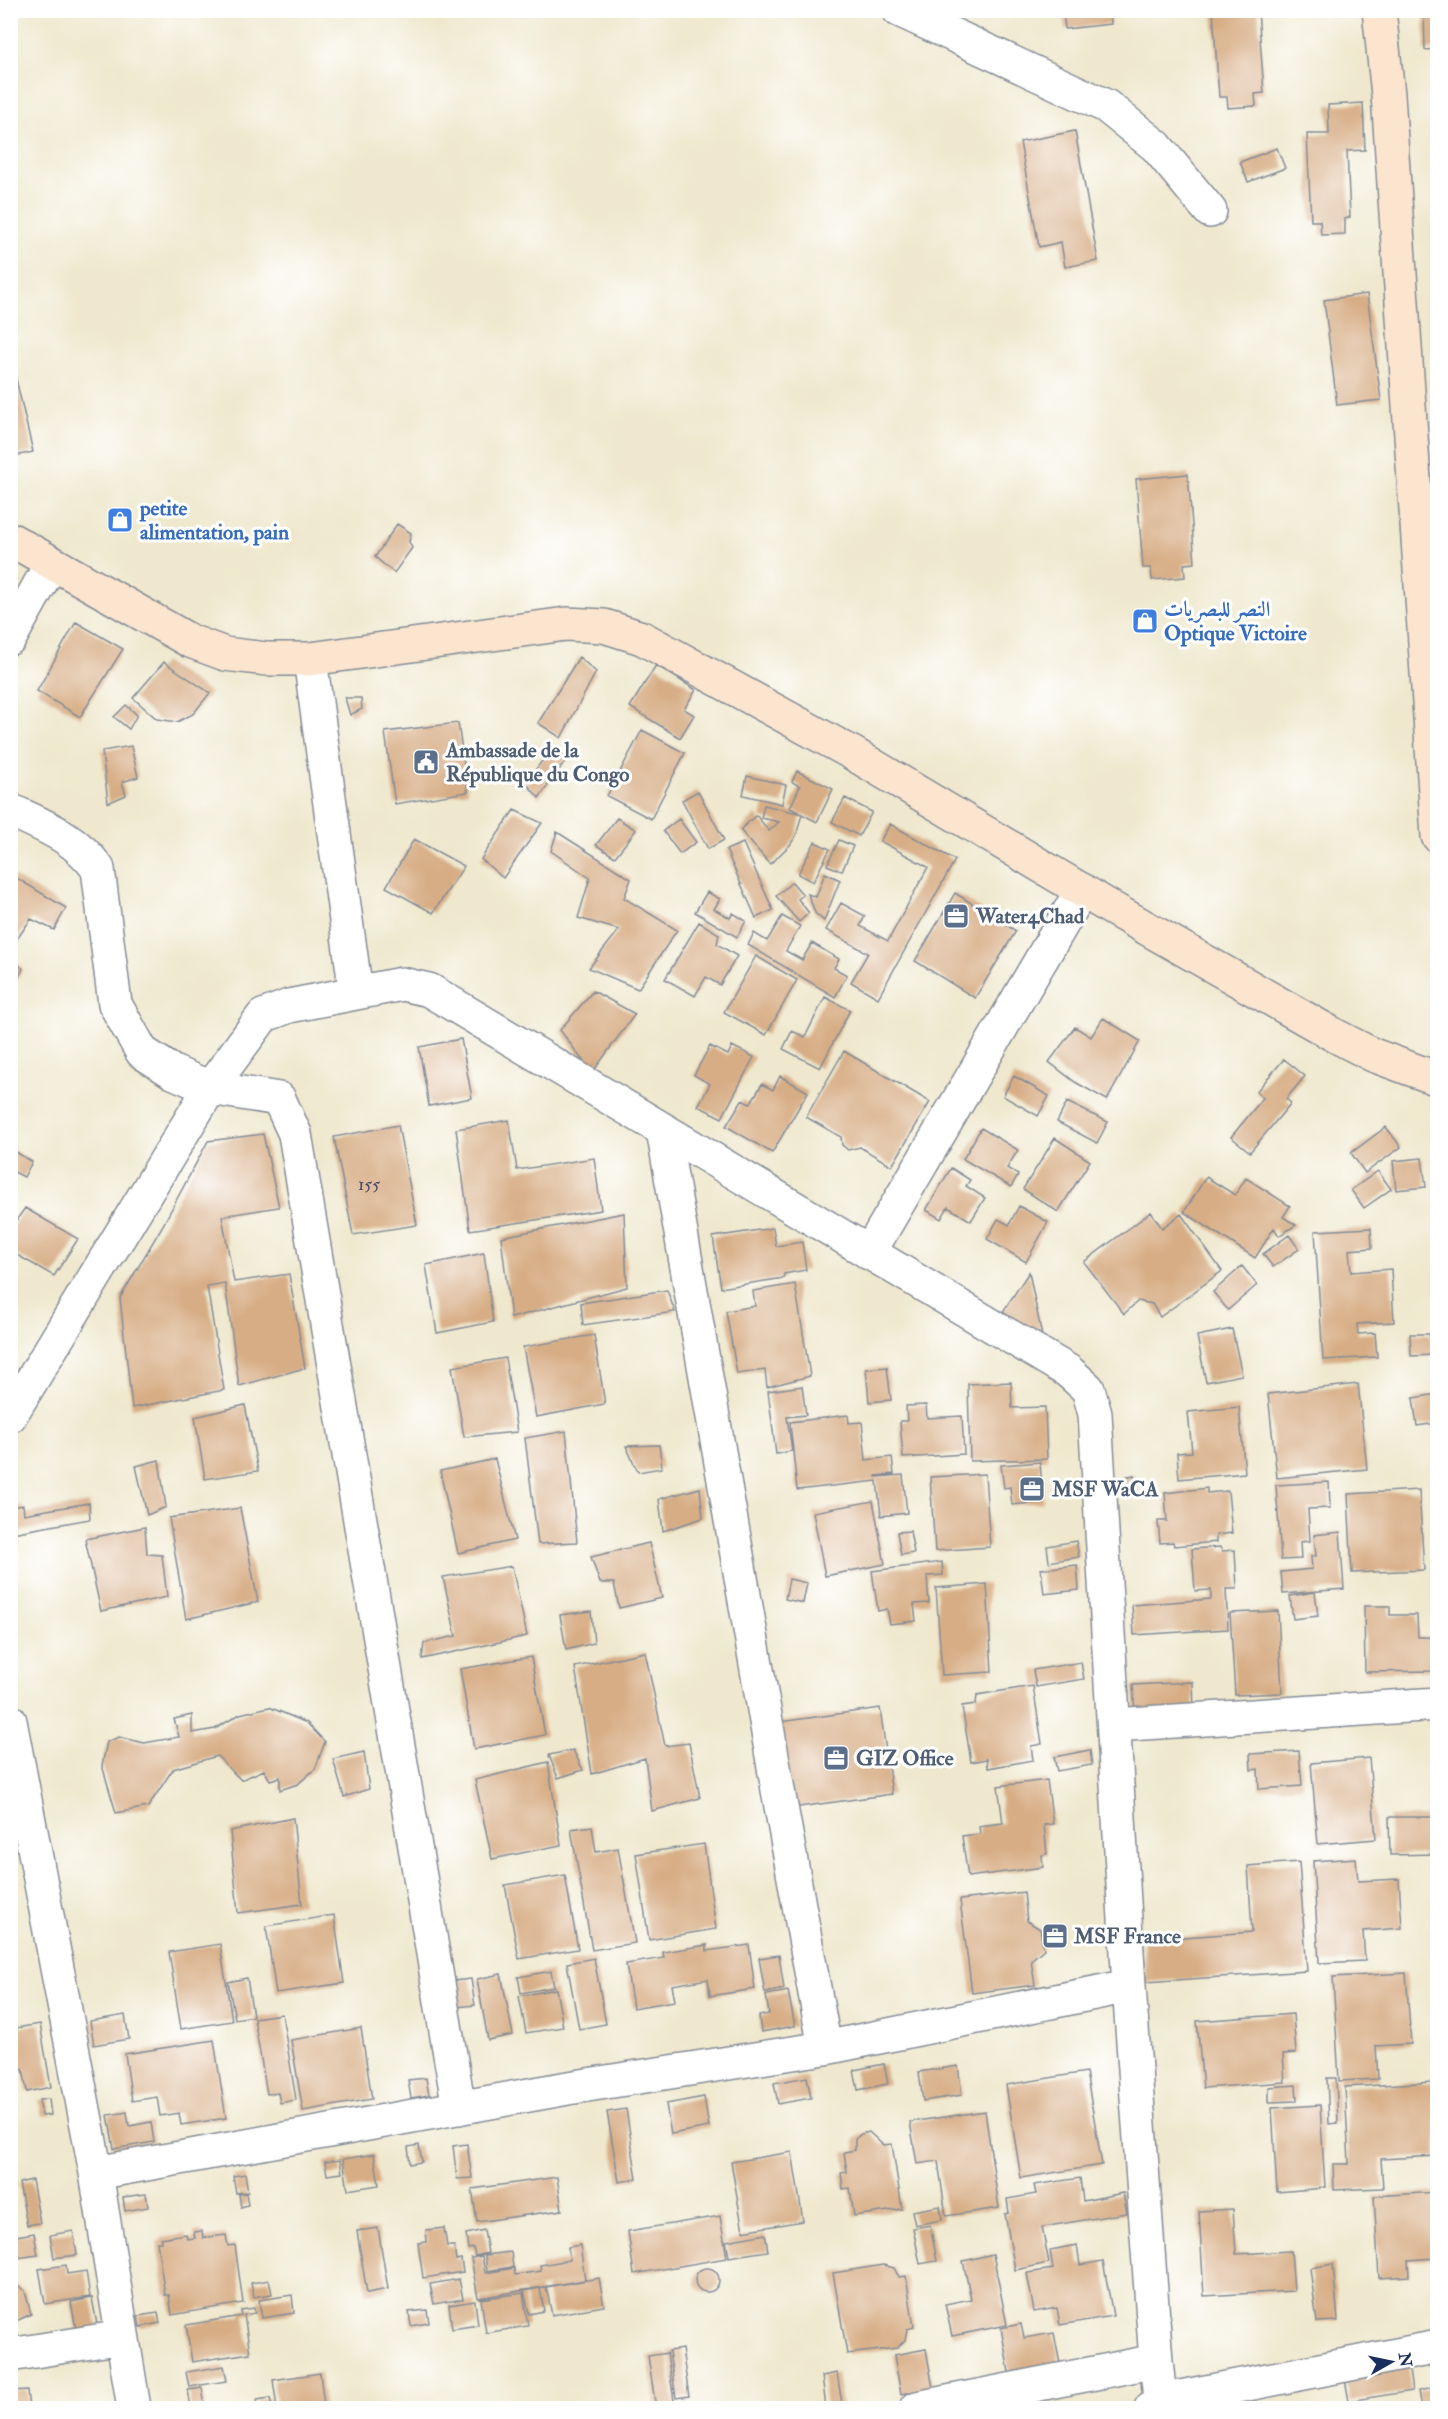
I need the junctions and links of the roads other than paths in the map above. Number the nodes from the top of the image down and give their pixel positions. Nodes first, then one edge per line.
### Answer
1 (899, 10) edge
2 (1379, 10) edge
3 (1210, 211) dead end
4 (10, 539) edge
5 (51, 564) junction
6 (10, 638) edge
7 (310, 659) junction
8 (10, 810) edge
9 (1437, 836) edge
10 (1082, 890) junction
11 (356, 993) junction
12 (1437, 1078) edge
13 (210, 1088) junction
14 (663, 1130) junction
15 (869, 1253) junction
16 (10, 1416) edge
17 (1437, 1704) edge
18 (10, 1721) edge
19 (1114, 1725) junction
20 (1129, 1986) junction
21 (825, 2048) junction
22 (459, 2108) junction
23 (96, 2173) junction
24 (122, 2337) junction
25 (1437, 2347) edge
26 (10, 2355) edge
27 (1155, 2361) junction
28 (1157, 2406) edge
29 (134, 2409) edge
30 (916, 2409) edge

1 - 3 street
2 - 9 street
4 - 5 street
5 - 6 street
5 - 7 street
7 - 10 street
7 - 11 street
8 - 13 street
10 - 12 street
10 - 15 street
11 - 13 street
11 - 14 street
13 - 16 street
13 - 22 street
14 - 15 street
14 - 21 street
15 - 19 street
17 - 19 street
18 - 23 street
19 - 20 street
20 - 21 street
20 - 27 street
21 - 22 street
22 - 23 street
23 - 24 street
24 - 26 street
24 - 29 street
25 - 28 street
27 - 28 street
27 - 30 street

